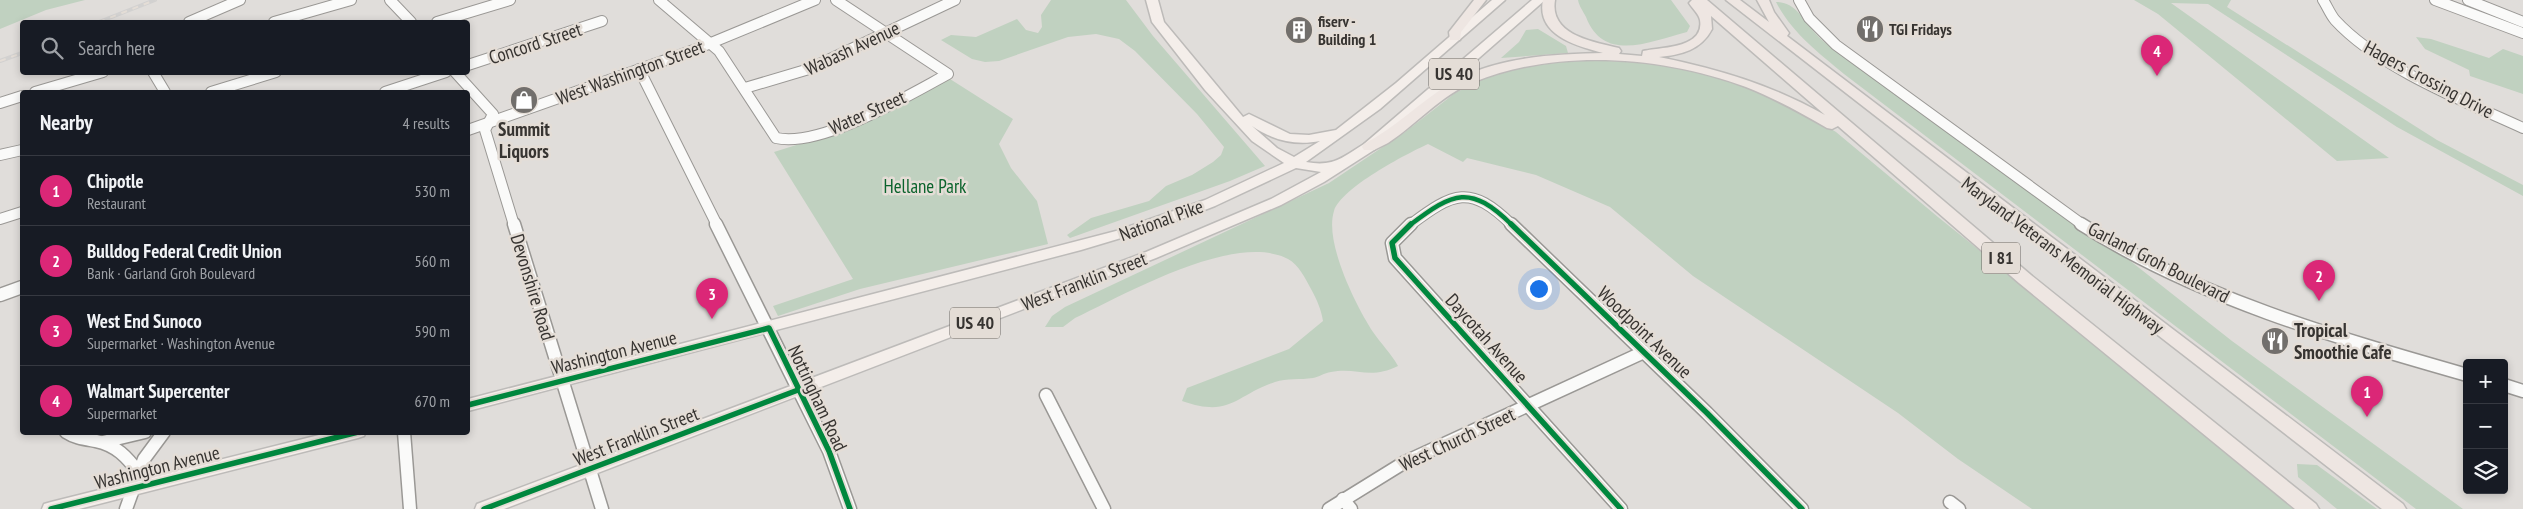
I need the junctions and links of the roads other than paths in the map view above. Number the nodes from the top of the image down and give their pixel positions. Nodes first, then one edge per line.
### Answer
1 (240, 0) edge
2 (351, 0) edge
3 (390, 0) edge
4 (510, 0) edge
5 (659, 0) edge
6 (806, 0) edge
7 (815, 0) edge
8 (836, 0) edge
9 (955, 0) edge
10 (1152, 0) edge
11 (1480, 0) edge
12 (1499, 0) edge
13 (1539, 0) edge
14 (1549, 0) edge
15 (1692, 0) edge
16 (1699, 0) edge
17 (1732, 0) edge
18 (1764, 0) edge
19 (1799, 0) edge
20 (2323, 0) edge
21 (2435, 0) edge
22 (2489, 0) edge
23 (2473, 2) edge
24 (790, 8) junction
25 (2506, 16) junction
26 (202, 20) edge
27 (281, 20) edge
28 (409, 20) edge
29 (444, 20) edge
30 (602, 21) dead end
31 (2492, 22) junction
32 (2523, 22) edge
33 (885, 33) junction
34 (2523, 33) edge
35 (1455, 37) junction
36 (1171, 38) junction
37 (711, 43) junction
38 (470, 64) edge
39 (639, 69) junction
40 (93, 75) edge
41 (156, 75) edge
42 (266, 75) edge
43 (437, 75) edge
44 (459, 75) edge
45 (1839, 84) junction
46 (745, 88) junction
47 (42, 90) edge
48 (164, 90) edge
49 (218, 90) edge
50 (391, 90) edge
51 (20, 97) edge
52 (0, 103) edge
53 (1367, 112) junction
54 (1249, 118) junction
55 (489, 122) junction
56 (2523, 128) edge
57 (470, 129) edge
58 (1253, 135) junction
59 (1369, 147) junction
60 (20, 150) edge
61 (0, 155) edge
62 (1294, 162) junction
63 (1341, 166) junction
64 (1239, 190) junction
65 (1296, 192) junction
66 (1926, 195) junction
67 (1455, 198) joint
68 (20, 213) edge
69 (0, 219) edge
70 (20, 288) edge
71 (0, 295) edge
72 (769, 328) junction
73 (1644, 352) junction
74 (2463, 374) edge
75 (563, 380) junction
76 (2508, 386) edge
77 (798, 390) junction
78 (2523, 391) edge
79 (1046, 395) dead end
80 (470, 404) edge
81 (1528, 406) junction
82 (72, 435) edge
83 (137, 435) edge
84 (141, 435) edge
85 (162, 435) edge
86 (344, 435) edge
87 (404, 435) edge
88 (101, 442) junction
89 (118, 449) junction
90 (590, 469) junction
91 (137, 481) junction
92 (1347, 504) edge
93 (51, 509) edge
94 (126, 509) edge
95 (410, 509) edge
96 (484, 509) edge
97 (602, 509) edge
98 (850, 509) edge
99 (1104, 509) edge
100 (1329, 509) edge
101 (1620, 509) edge
102 (1802, 509) edge
103 (2309, 509) edge
104 (2396, 509) edge

1 - 26 street
2 - 27 street
3 - 28 street
4 - 29 street
5 - 37 street
6 - 24 street, West Washington Street
7 - 24 street, West Washington Street
8 - 33 street
9 - 33 street, Wabash Avenue
10 - 36 main road
11 - 35 highway
12 - 35 main road, National Pike / US 40
13 - 59 main road, US 40
14 - 15 highway
16 - 66 highway, Maryland Veterans Memorial Highway / I 81
17 - 45 highway, Maryland Veterans Memorial Highway / I 81
18 - 45 highway
19 - 74 street, Garland Groh Boulevard
20 - 56 street, Hagers Crossing Drive
21 - 31 street
22 - 23 street
23 - 25 street
24 - 37 street, West Washington Street
25 - 31 street
25 - 32 street
30 - 38 street, Concord Street
31 - 34 street
33 - 46 street, Wabash Avenue
33 - 46 street, Water Street
35 - 53 main road, National Pike / US 40
36 - 54 main road
36 - 58 main road
37 - 39 street, West Washington Street
37 - 46 street
39 - 55 street, West Washington Street
39 - 72 street, Nottingham Road
40 - 47 street
41 - 48 street
42 - 49 street
43 - 50 street
44 - 55 street, Devonshire Road
45 - 104 highway, Maryland Veterans Memorial Highway / I 81
51 - 52 street
53 - 54 main road
53 - 62 main road, National Pike / US 40
54 - 62 main road
55 - 57 street, West Washington Street
55 - 75 street, Devonshire Road
58 - 62 main road
58 - 64 main road
59 - 63 main road, US 40
59 - 66 highway
60 - 61 street
62 - 63 main road
62 - 64 main road, National Pike / US 40
62 - 65 main road
63 - 65 main road, West Franklin Street / US 40
64 - 72 main road, National Pike / US 40
65 - 77 main road, West Franklin Street / US 40
66 - 103 highway, Maryland Veterans Memorial Highway / I 81
67 - 73 street, Woodpoint Avenue
67 - 81 street, Daycotah Avenue
68 - 69 street
70 - 71 street
72 - 75 main road, Washington Avenue / US 40
72 - 77 street, Nottingham Road
73 - 81 street, West Church Street
73 - 102 street, Woodpoint Avenue
75 - 80 main road, Washington Avenue / US 40
75 - 90 street, Devonshire Road
76 - 78 street
77 - 90 main road, West Franklin Street / US 40
77 - 98 street, Nottingham Road
79 - 99 street
81 - 92 street, West Church Street
81 - 101 street, Daycotah Avenue
82 - 88 street
83 - 88 street
84 - 89 street
85 - 91 street
86 - 91 main road, Washington Avenue
87 - 95 street
88 - 89 street
89 - 91 street
90 - 96 main road, West Franklin Street / US 40
90 - 97 street, Devonshire Road
91 - 93 main road, Washington Avenue
91 - 94 street
92 - 100 street, West Church Street

